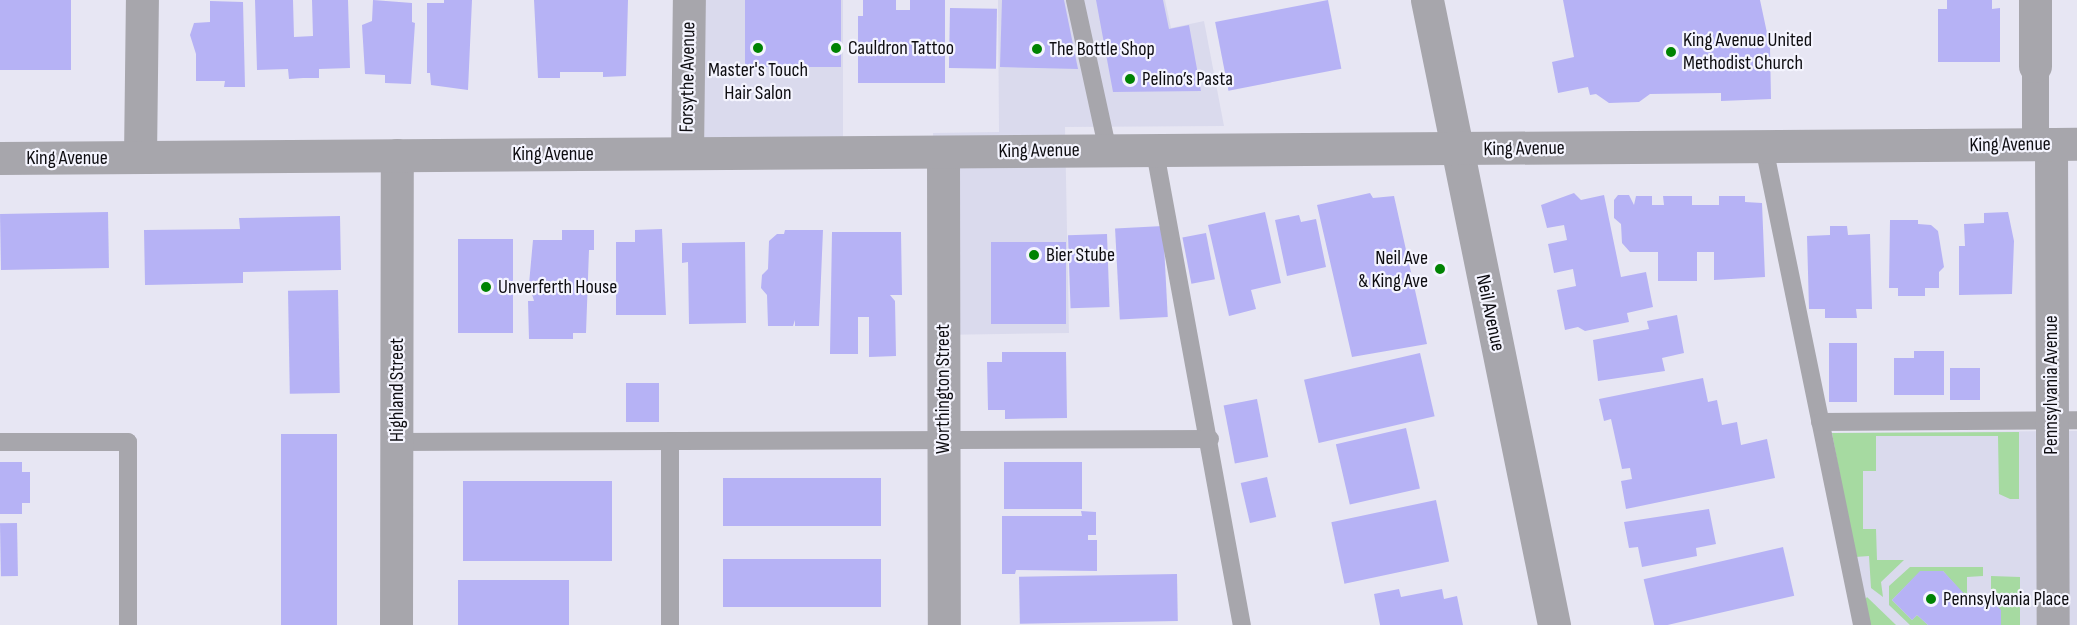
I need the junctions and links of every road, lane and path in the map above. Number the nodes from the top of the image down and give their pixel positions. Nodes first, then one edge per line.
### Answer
1 (142, 0) edge
2 (689, 0) edge
3 (1075, 0) edge
4 (1427, 0) edge
5 (2035, 0) edge
6 (2036, 66) joint
7 (2054, 144) edge
8 (1764, 147) junction
9 (1457, 150) junction
10 (1108, 151) junction
11 (943, 152) junction
12 (1155, 152) junction
13 (687, 153) junction
14 (397, 155) junction
15 (140, 157) junction
16 (0, 158) edge
17 (2064, 420) edge
18 (1820, 422) junction
19 (1210, 439) junction
20 (0, 442) edge
21 (397, 442) junction
22 (670, 442) junction
23 (943, 442) junction
24 (128, 625) edge
25 (396, 625) edge
26 (670, 625) edge
27 (944, 625) edge
28 (1242, 625) edge
29 (1554, 625) edge
30 (1862, 625) edge
31 (2053, 625) edge

1 - 15 street
2 - 13 street, Forsythe Avenue
3 - 10 lane
4 - 9 street, Neil Avenue
5 - 6 street, Pennsylvania Avenue
6 - 7 street, Pennsylvania Avenue
7 - 8 street, King Avenue
7 - 17 street, Pennsylvania Avenue
8 - 9 street, King Avenue
8 - 18 lane
9 - 12 street, King Avenue
9 - 29 street, Neil Avenue
10 - 11 street, King Avenue
10 - 12 street, King Avenue
11 - 13 street, King Avenue
11 - 23 street, Worthington Street
12 - 19 lane
13 - 14 street, King Avenue
14 - 15 street, King Avenue
14 - 21 street, Highland Street
15 - 16 street, King Avenue
17 - 18 lane
17 - 31 street, Pennsylvania Avenue
18 - 30 lane
19 - 23 lane
19 - 28 lane
20 - 24 lane
21 - 22 lane
21 - 25 street, Highland Street
22 - 23 lane
22 - 26 lane
23 - 27 street, Worthington Street

